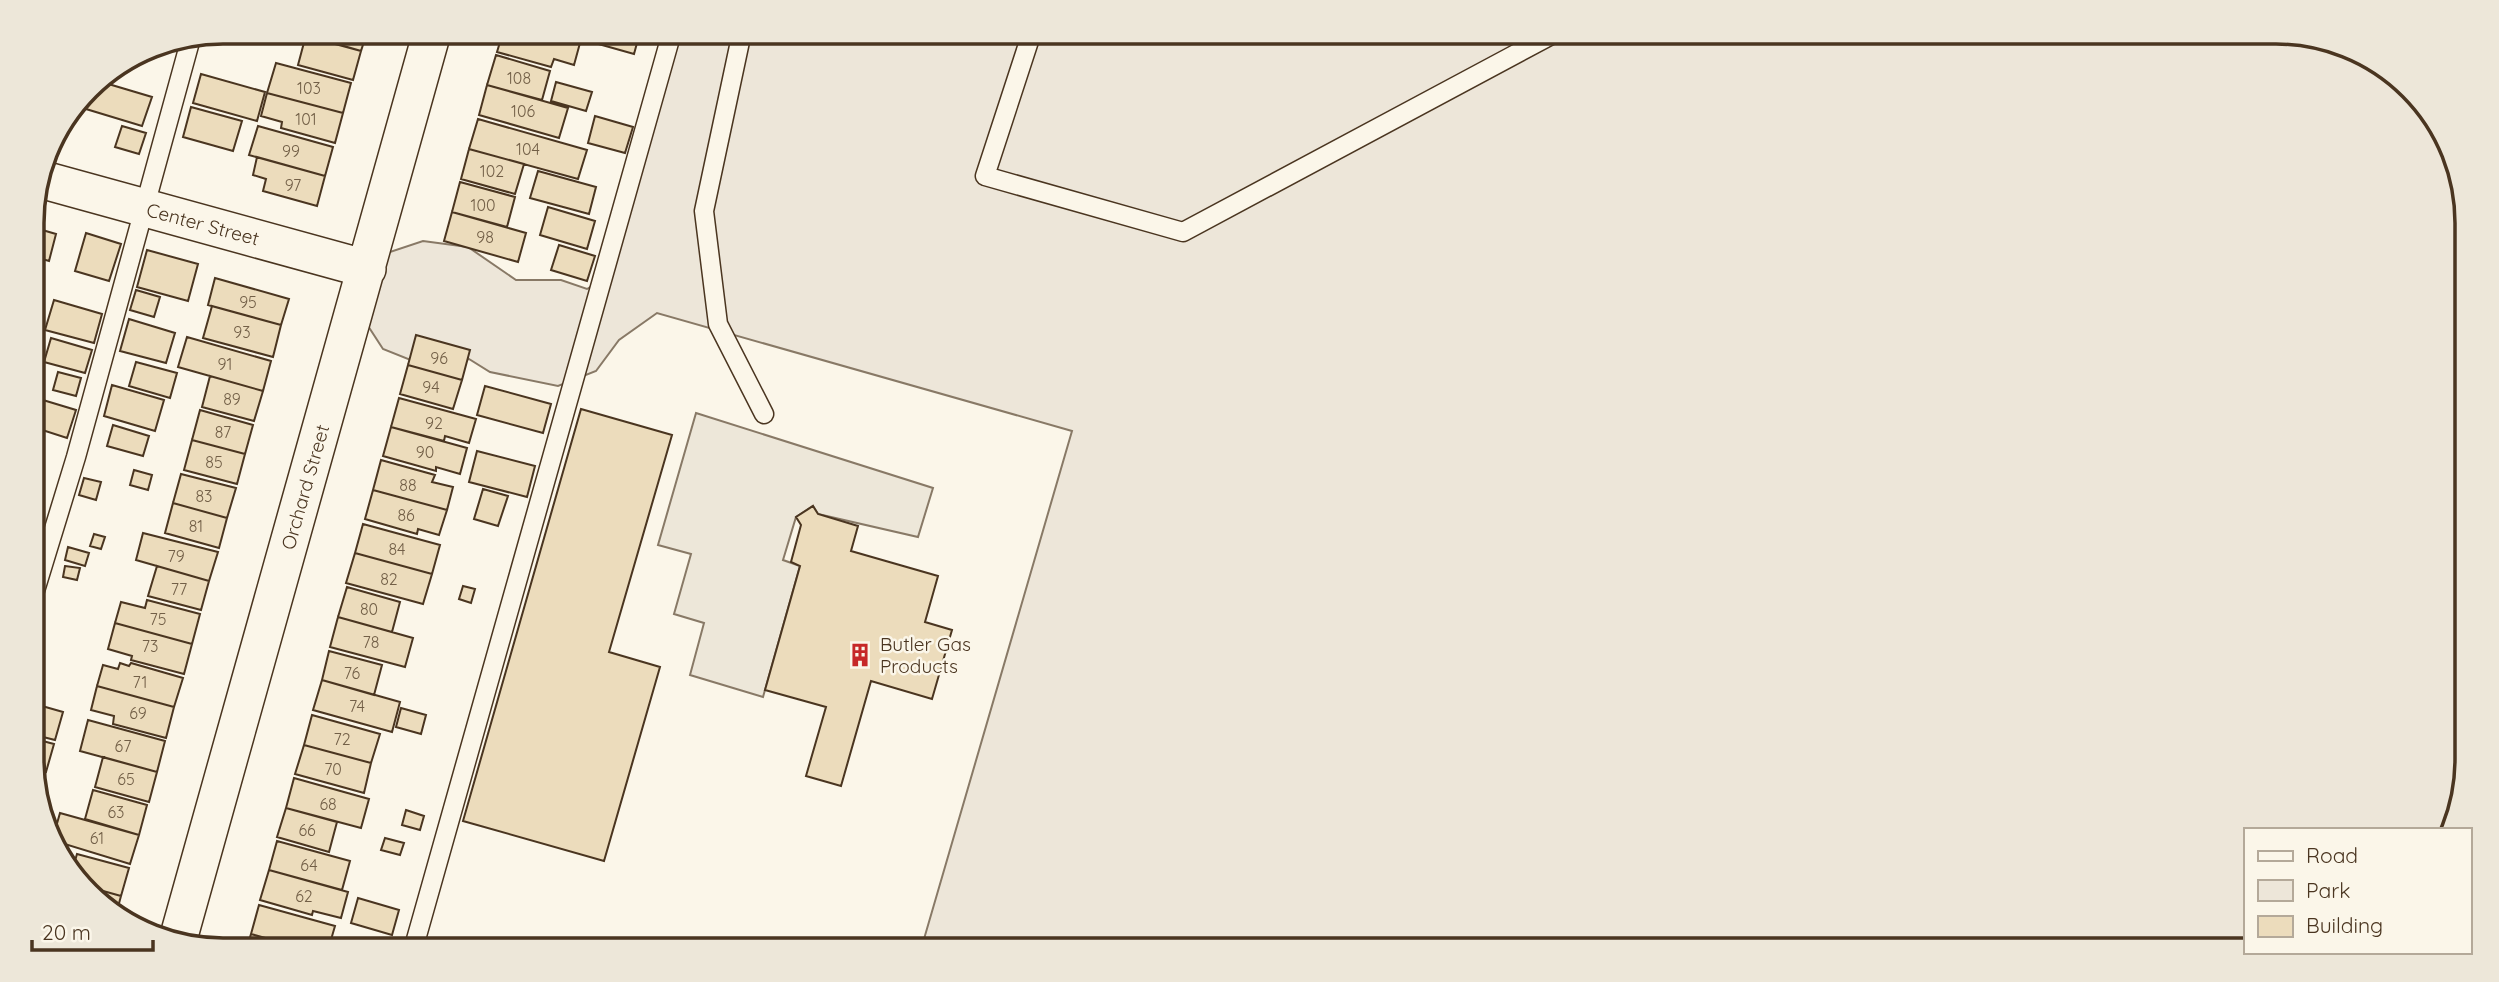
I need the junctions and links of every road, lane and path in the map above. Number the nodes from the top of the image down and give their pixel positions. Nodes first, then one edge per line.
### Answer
1 (429, 44) edge
2 (669, 44) edge
3 (739, 44) edge
4 (1028, 44) edge
5 (1535, 44) edge
6 (188, 47) edge
7 (49, 182) edge
8 (142, 208) junction
9 (367, 269) junction
10 (764, 414) dead end
11 (44, 561) edge
12 (180, 933) edge
13 (416, 938) edge

1 - 9 street, Orchard Street
2 - 13 lane
3 - 10 lane
4 - 5 lane
6 - 8 lane
7 - 8 street, Center Street
8 - 9 street, Center Street
8 - 11 lane
9 - 12 street, Orchard Street

